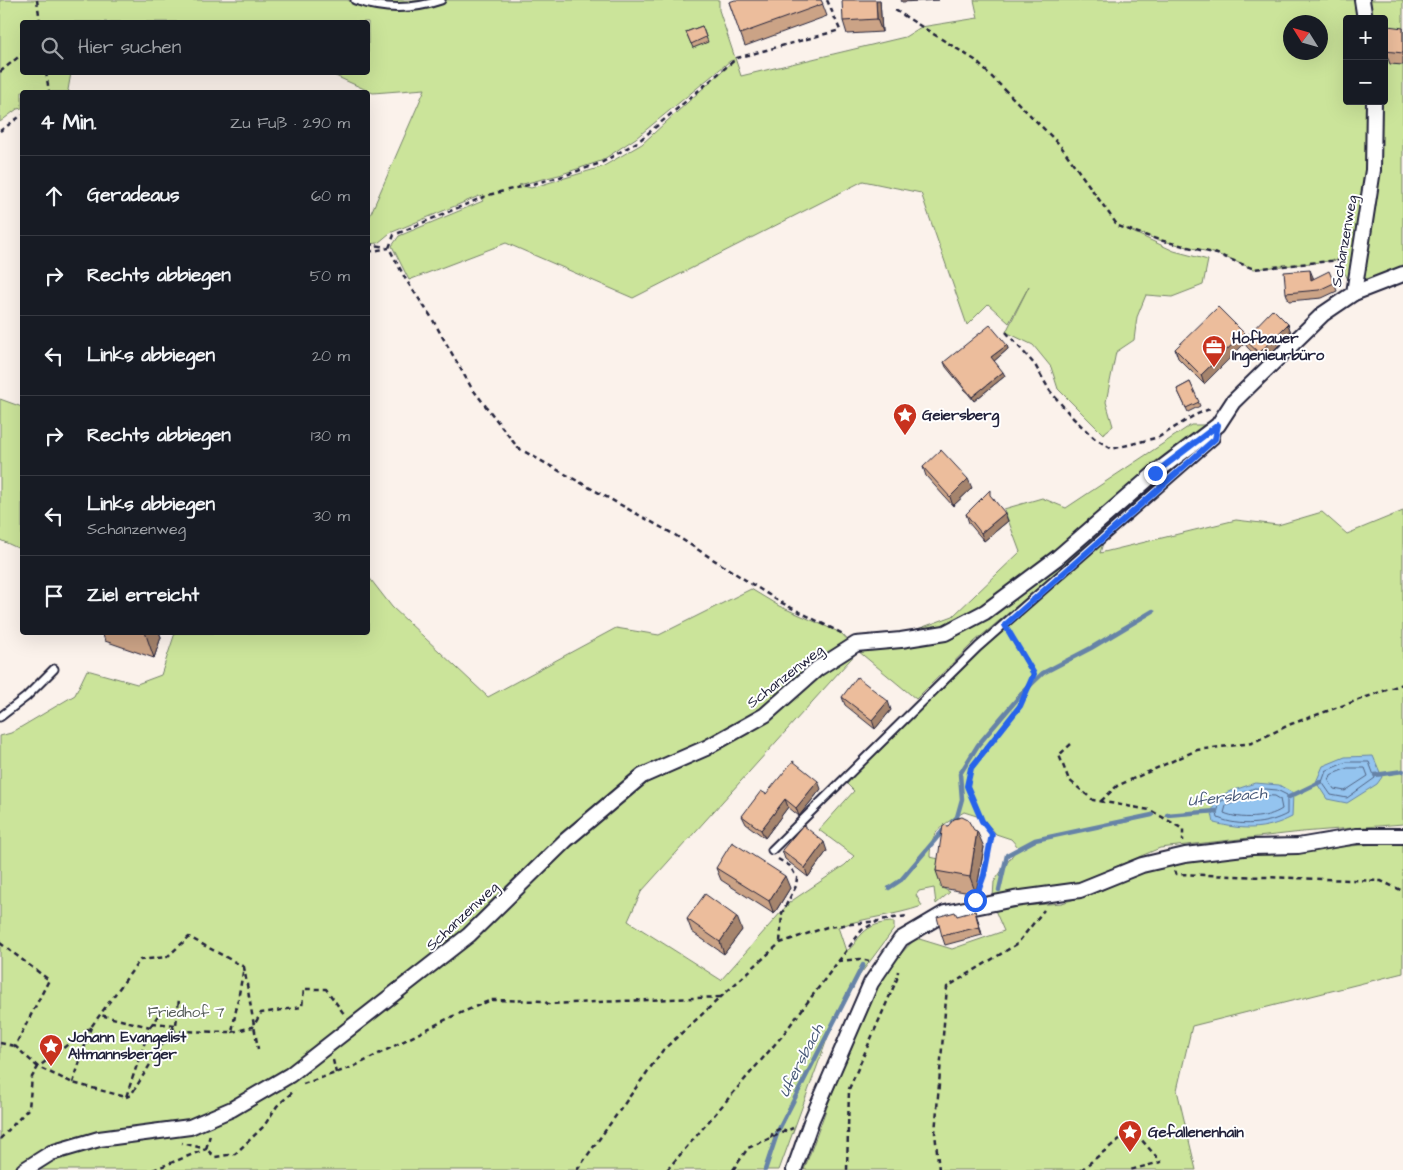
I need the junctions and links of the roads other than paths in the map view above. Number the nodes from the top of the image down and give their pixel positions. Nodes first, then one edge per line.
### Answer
1 (355, 0) edge
2 (441, 0) edge
3 (1362, 0) edge
4 (1364, 15) edge
5 (1374, 105) edge
6 (1403, 274) edge
7 (1354, 293) junction
8 (1218, 425) junction
9 (54, 668) dead end
10 (0, 717) edge
11 (1403, 836) edge
12 (772, 850) road end
13 (24, 1170) edge
14 (794, 1170) edge

1 - 2 lane
3 - 4 street
5 - 7 street, Schanzenweg
6 - 7 street
7 - 8 street, Schanzenweg
8 - 12 lane
8 - 13 street, Schanzenweg
9 - 10 lane
11 - 14 street

